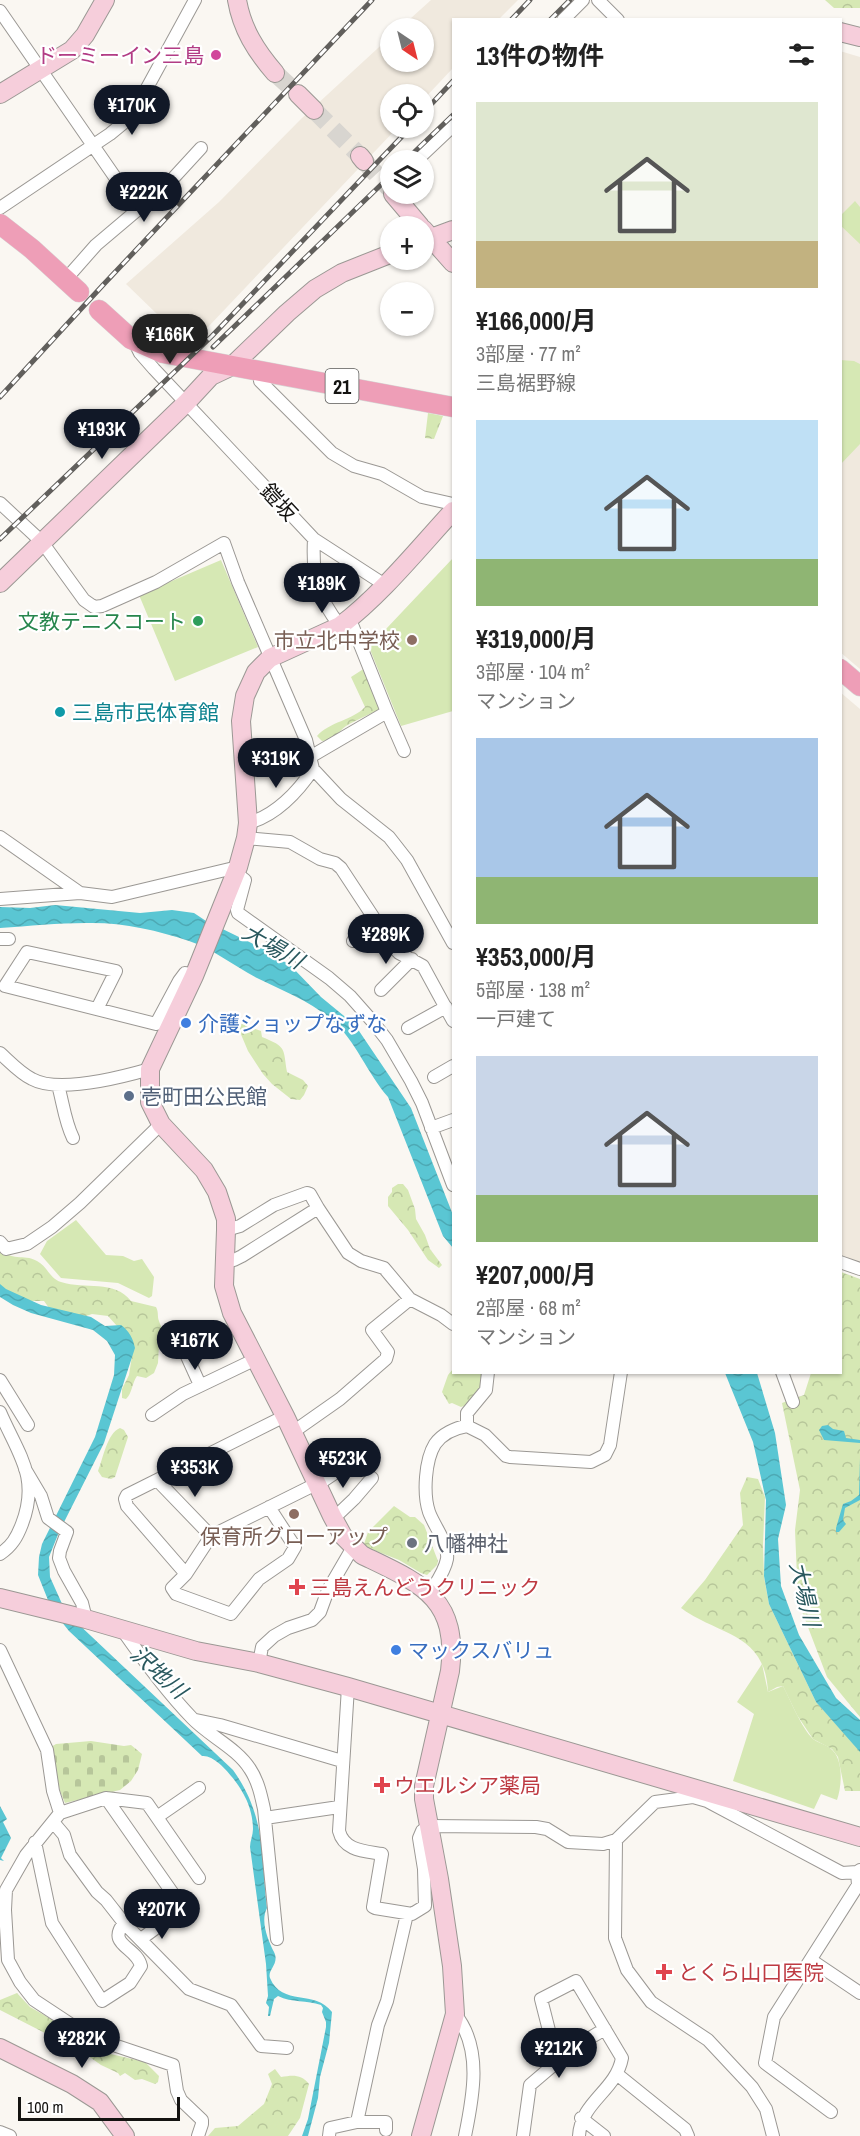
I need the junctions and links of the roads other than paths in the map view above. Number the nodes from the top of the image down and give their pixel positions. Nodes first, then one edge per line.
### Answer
1 (105, 0) edge
2 (195, 0) edge
3 (237, 0) edge
4 (583, 0) edge
5 (598, 0) edge
6 (0, 11) edge
7 (565, 18) edge
8 (616, 18) edge
9 (842, 32) edge
10 (860, 37) edge
11 (39, 70) junction
12 (275, 73) tunnel mouth
13 (0, 94) edge
14 (298, 94) tunnel mouth
15 (314, 110) tunnel mouth
16 (452, 127) edge
17 (92, 146) junction
18 (201, 148) dead end
19 (428, 150) edge
20 (401, 204) edge
21 (0, 208) edge
22 (137, 209) junction
23 (410, 216) edge
24 (0, 224) edge
25 (452, 230) edge
26 (434, 233) edge
27 (434, 244) edge
28 (380, 258) edge
29 (452, 262) edge
30 (72, 286) joint
31 (99, 310) dead end
32 (134, 340) junction
33 (232, 366) junction
34 (259, 370) junction
35 (186, 404) junction
36 (452, 406) edge
37 (0, 503) edge
38 (452, 504) edge
39 (452, 512) edge
40 (314, 539) junction
41 (42, 542) junction
42 (0, 583) edge
43 (385, 585) junction
44 (344, 623) junction
45 (270, 658) junction
46 (842, 671) edge
47 (860, 686) edge
48 (387, 712) junction
49 (404, 751) dead end
50 (311, 763) junction
51 (247, 830) junction
52 (0, 837) edge
53 (237, 870) junction
54 (81, 893) junction
55 (0, 899) edge
56 (381, 927) junction
57 (353, 941) dead end
58 (452, 941) edge
59 (412, 959) junction
60 (194, 976) junction
61 (381, 990) dead end
62 (446, 1007) junction
63 (97, 1009) junction
64 (452, 1020) edge
65 (408, 1028) dead end
66 (0, 1053) edge
67 (452, 1067) edge
68 (150, 1069) junction
69 (434, 1077) dead end
70 (58, 1085) junction
71 (452, 1120) edge
72 (161, 1124) junction
73 (431, 1128) junction
74 (73, 1138) dead end
75 (452, 1179) edge
76 (318, 1208) junction
77 (226, 1230) junction
78 (0, 1242) edge
79 (225, 1262) junction
80 (842, 1263) edge
81 (860, 1269) edge
82 (410, 1299) junction
83 (452, 1323) edge
84 (186, 1354) dead end
85 (256, 1359) junction
86 (488, 1374) edge
87 (621, 1374) edge
88 (783, 1374) edge
89 (0, 1380) edge
90 (200, 1385) junction
91 (794, 1402) dead end
92 (0, 1412) edge
93 (152, 1415) dead end
94 (289, 1424) junction
95 (28, 1425) dead end
96 (467, 1426) junction
97 (358, 1454) dead end
98 (25, 1469) junction
99 (372, 1478) dead end
100 (157, 1480) junction
101 (317, 1485) junction
102 (269, 1507) junction
103 (333, 1519) junction
104 (211, 1536) junction
105 (353, 1547) junction
106 (0, 1554) edge
107 (186, 1574) junction
108 (430, 1593) junction
109 (0, 1598) edge
110 (81, 1618) junction
111 (123, 1631) junction
112 (0, 1650) edge
113 (259, 1663) junction
114 (348, 1687) junction
115 (439, 1714) junction
116 (193, 1719) junction
117 (342, 1761) junction
118 (198, 1788) dead end
119 (106, 1798) junction
120 (339, 1807) junction
121 (56, 1817) junction
122 (157, 1817) junction
123 (265, 1818) junction
124 (429, 1826) junction
125 (860, 1837) edge
126 (615, 1840) junction
127 (35, 1842) junction
128 (859, 1871) edge
129 (199, 1878) dead end
130 (407, 1914) junction
131 (124, 1923) junction
132 (141, 1939) junction
133 (277, 1939) dead end
134 (811, 1960) junction
135 (860, 1993) edge
136 (455, 2014) junction
137 (604, 2029) junction
138 (0, 2048) edge
139 (287, 2048) dead end
140 (556, 2058) junction
141 (618, 2075) junction
142 (831, 2112) dead end
143 (582, 2118) junction
144 (357, 2122) junction
145 (386, 2130) dead end
146 (0, 2132) edge
147 (10, 2136) edge
148 (125, 2136) edge
149 (198, 2136) edge
150 (329, 2136) edge
151 (421, 2136) edge
152 (465, 2136) edge
153 (523, 2136) edge
154 (579, 2136) edge
155 (604, 2136) edge
156 (688, 2136) edge
157 (773, 2136) edge

1 - 11 street
2 - 17 street
3 - 12 street
4 - 7 street
5 - 8 street
6 - 11 street
9 - 10 street
11 - 13 street
11 - 17 street
14 - 15 street
16 - 19 street
17 - 21 street
17 - 22 street
18 - 22 street
20 - 23 street
22 - 30 street
24 - 30 main road
25 - 26 street
27 - 29 street
28 - 33 street
31 - 32 main road, 21
32 - 33 main road, 21
32 - 35 street, 鎧坂
33 - 34 main road, 21
33 - 35 street
34 - 36 main road, 21
34 - 38 street
35 - 40 street, 鎧坂
35 - 41 street
37 - 41 street
39 - 43 street
40 - 43 street, 鎧坂
40 - 44 street
41 - 42 street
41 - 45 street
43 - 44 street
44 - 45 street
44 - 48 street
45 - 50 street
45 - 51 street
46 - 47 main road
48 - 49 street
48 - 50 street
50 - 51 street
50 - 58 street
51 - 53 street
51 - 56 street
52 - 54 street
53 - 54 street
53 - 60 street
53 - 73 street
54 - 55 street
56 - 57 street
56 - 59 street
59 - 61 street
59 - 62 street
60 - 63 street
60 - 68 street
62 - 64 street
62 - 65 street
63 - 63 street
66 - 70 street
67 - 69 street
68 - 70 street
68 - 72 street
70 - 74 street
71 - 73 street
72 - 77 street
72 - 78 street
73 - 75 street
76 - 77 street
76 - 79 street
76 - 82 street
77 - 79 street
79 - 85 street
80 - 81 street
82 - 83 street
82 - 94 street
84 - 90 street
85 - 90 street
85 - 94 street
86 - 96 street
87 - 96 street
88 - 91 street
89 - 95 street
90 - 93 street
92 - 98 street
94 - 100 street
94 - 101 street
96 - 108 street
97 - 101 street
98 - 106 street
98 - 110 street
99 - 103 street
100 - 104 street
100 - 107 street
101 - 102 street
101 - 103 street
102 - 104 street
102 - 107 street
103 - 105 street
104 - 107 street
105 - 108 street
105 - 113 street
108 - 115 street
109 - 110 street
110 - 111 street
111 - 113 street
111 - 116 street
112 - 121 street
113 - 114 street
114 - 115 street
114 - 117 street
115 - 124 street
115 - 125 street
116 - 117 street
116 - 123 street
117 - 120 street
118 - 122 street
119 - 121 street
119 - 122 street
119 - 132 street
120 - 123 street
120 - 130 street
121 - 127 street
121 - 131 street
122 - 129 street
123 - 133 street
124 - 126 street
124 - 130 street
124 - 136 street
126 - 128 street
126 - 157 street
127 - 131 street
127 - 149 street
128 - 134 street
130 - 144 street
131 - 132 street
132 - 139 street
134 - 135 street
134 - 142 street
136 - 151 street
136 - 152 street
137 - 140 street
137 - 140 street
137 - 141 street
138 - 148 street
140 - 153 street
141 - 143 street
141 - 156 street
143 - 154 street
143 - 155 street
144 - 145 street
144 - 150 street
146 - 147 street

